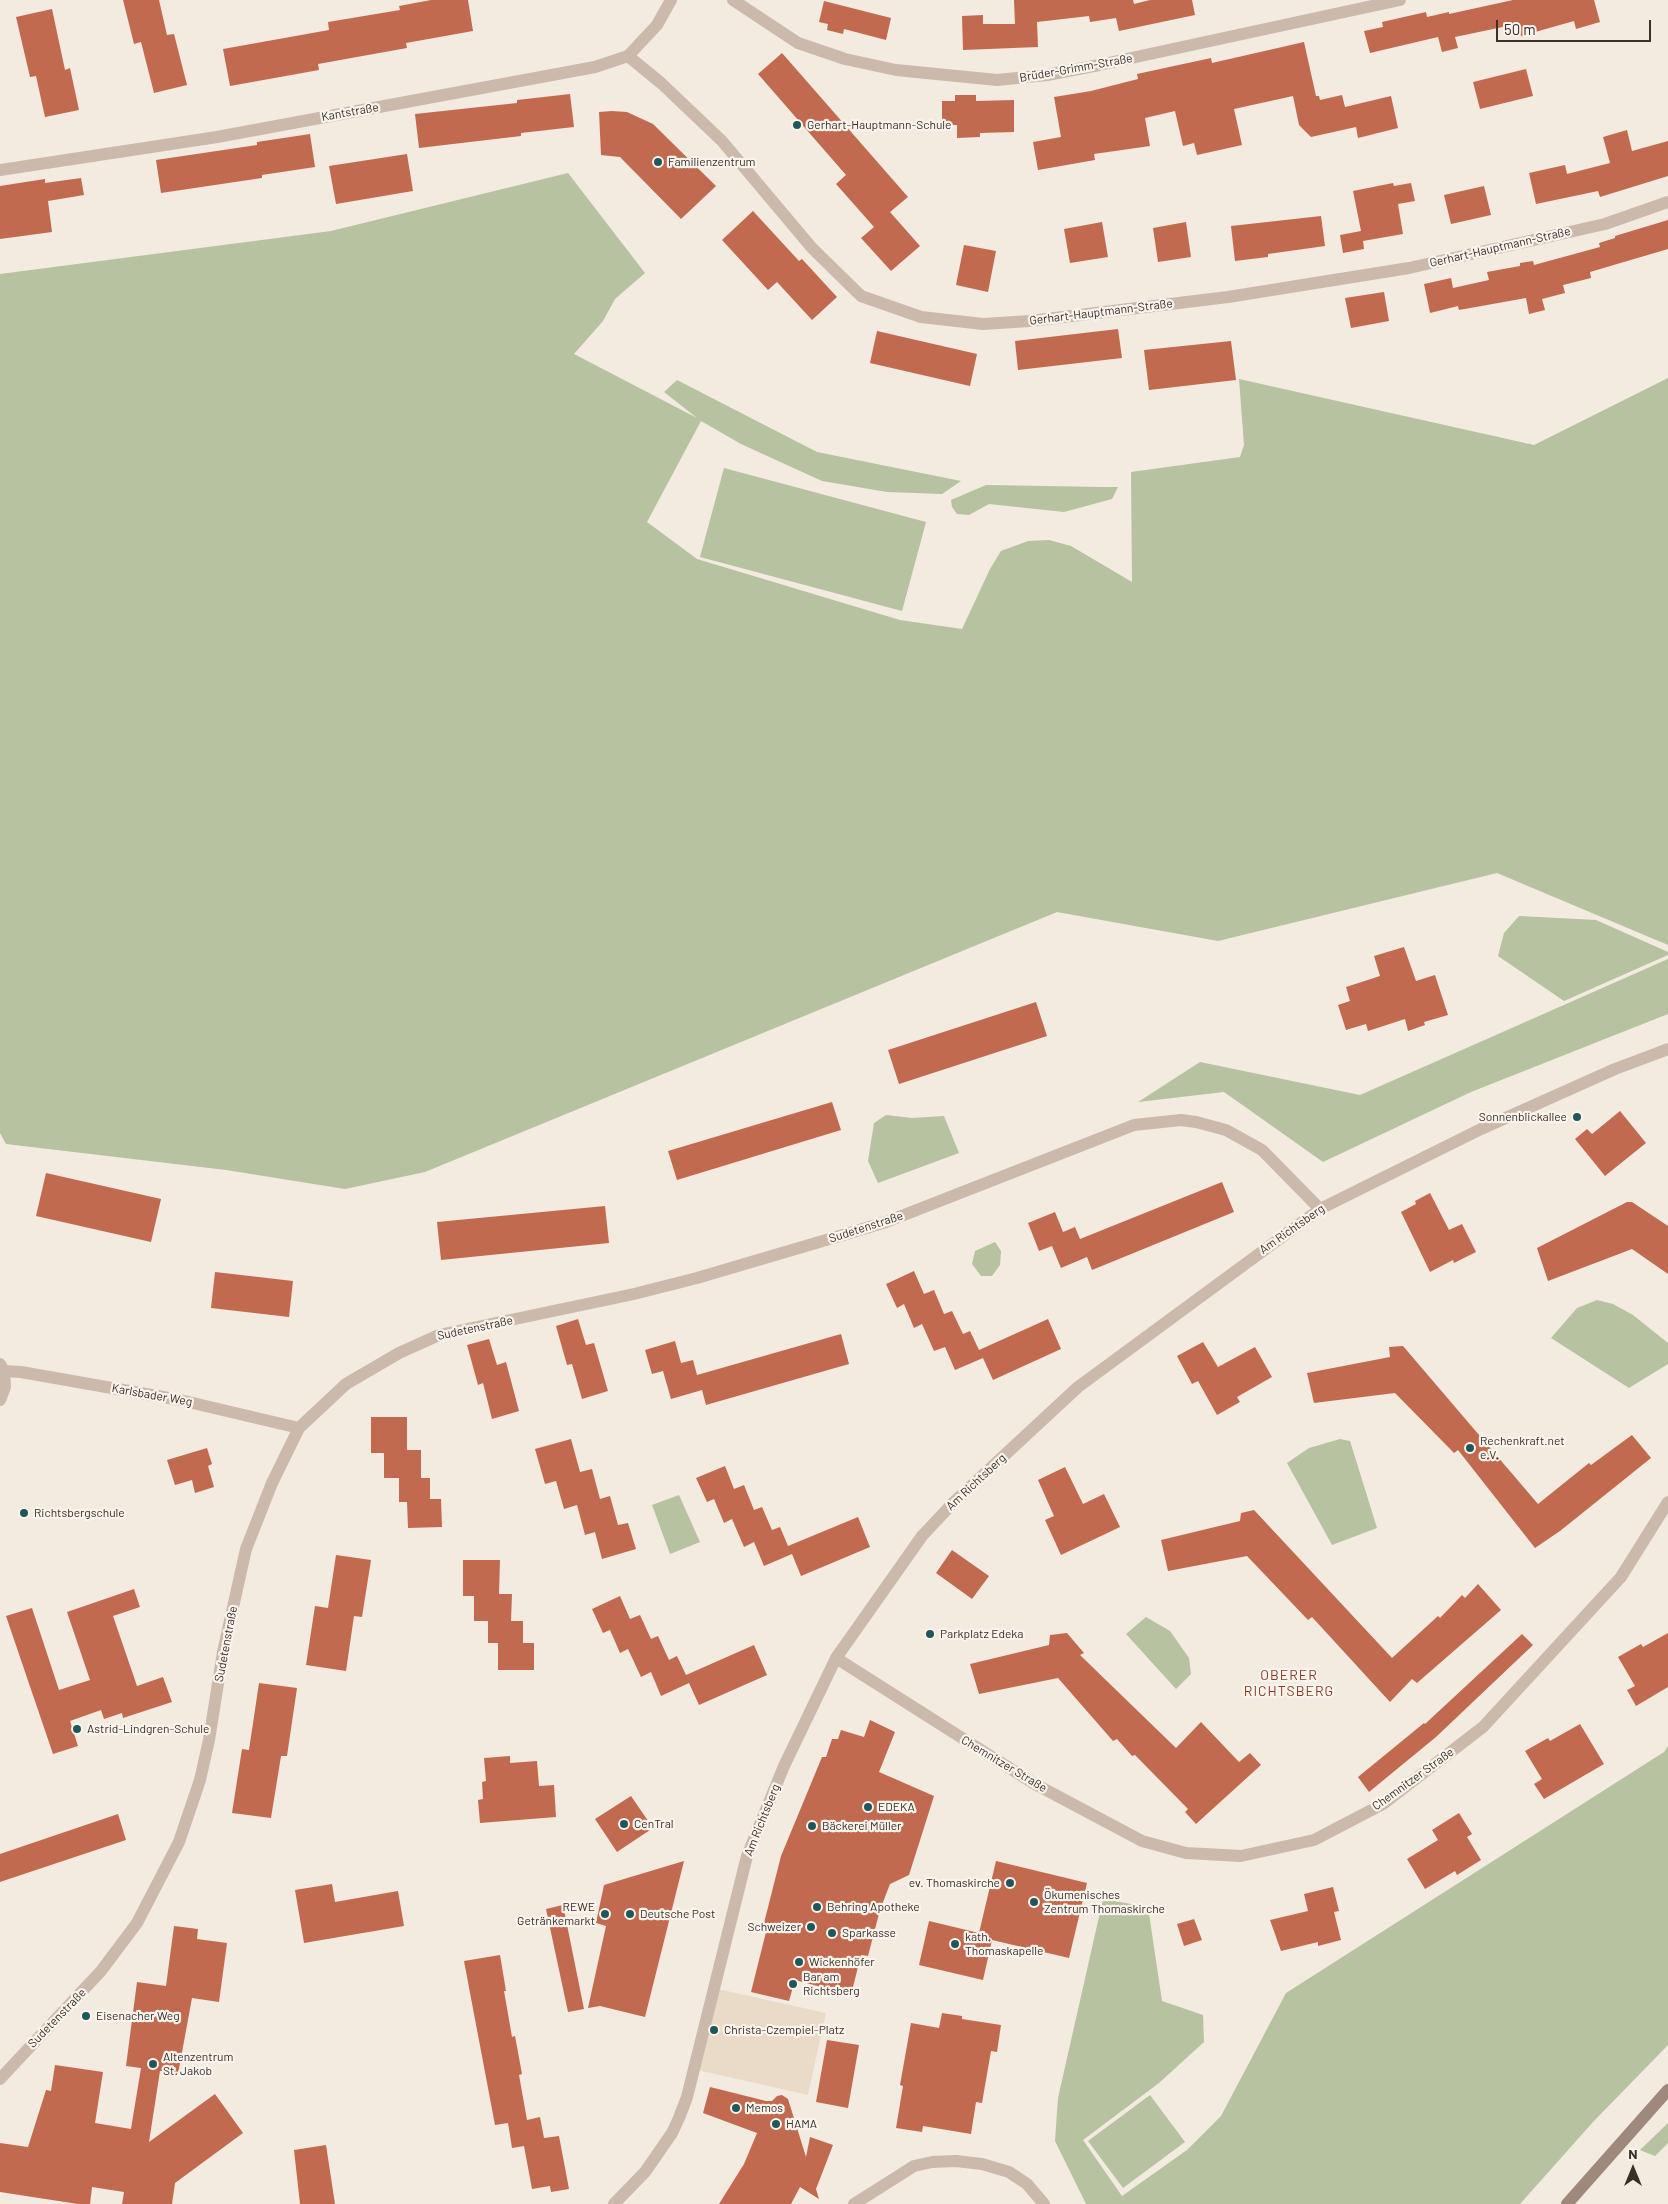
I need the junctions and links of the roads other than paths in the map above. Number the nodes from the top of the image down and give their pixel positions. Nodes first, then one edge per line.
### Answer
1 (671, 0) edge
2 (733, 0) edge
3 (1400, 0) edge
4 (628, 56) junction
5 (0, 170) edge
6 (1668, 202) edge
7 (1668, 1049) edge
8 (1320, 1209) junction
9 (2, 1368) edge
10 (0, 1400) edge
11 (298, 1428) junction
12 (1668, 1502) edge
13 (836, 1658) junction
14 (0, 2079) edge
15 (1668, 2090) edge
16 (614, 2204) edge
17 (854, 2204) edge
18 (1044, 2204) edge
19 (1567, 2204) edge

1 - 4 street, Kantstraße
2 - 3 street, Brüder-Grimm-Straße
4 - 5 street, Kantstraße
4 - 6 street, Gerhart-Hauptmann-Straße
7 - 8 street, Am Richtsberg
8 - 11 street, Sudetenstraße
8 - 13 street, Am Richtsberg
9 - 10 street, Karlsbader Weg
9 - 11 street, Karlsbader Weg
11 - 14 street, Sudetenstraße
12 - 13 street, Chemnitzer Straße
13 - 16 street, Am Richtsberg
15 - 19 main road
17 - 18 street

